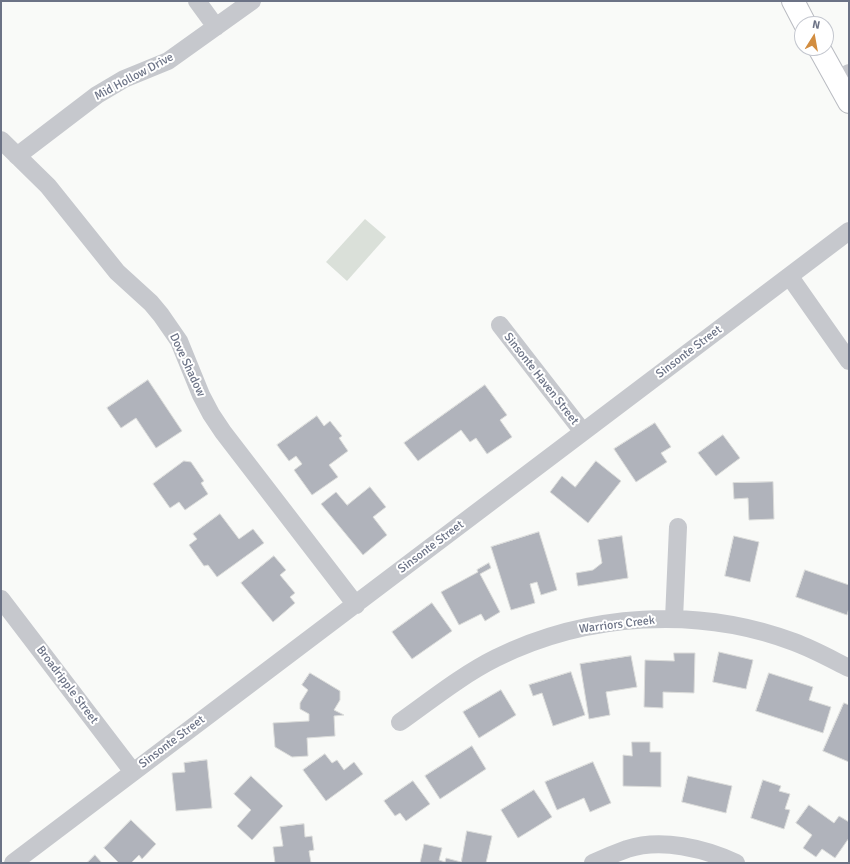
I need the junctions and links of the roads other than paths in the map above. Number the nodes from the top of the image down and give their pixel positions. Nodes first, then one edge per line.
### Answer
1 (197, 1) edge
2 (252, 1) edge
3 (793, 1) edge
4 (801, 16) edge
5 (216, 27) junction
6 (825, 56) edge
7 (843, 77) edge
8 (849, 102) edge
9 (1, 140) edge
10 (17, 156) junction
11 (849, 231) edge
12 (790, 277) junction
13 (500, 325) dead end
14 (849, 361) edge
15 (583, 432) junction
16 (678, 527) dead end
17 (1, 599) edge
18 (356, 605) junction
19 (674, 619) junction
20 (849, 668) edge
21 (400, 722) dead end
22 (133, 772) junction
23 (13, 863) edge
24 (593, 863) edge
25 (736, 863) edge

1 - 5 street
2 - 5 street, Mid Hollow Drive
3 - 4 main road
5 - 10 street, Mid Hollow Drive
6 - 7 main road
7 - 8 main road
9 - 10 street, Dove Shadow
10 - 18 street, Dove Shadow
11 - 12 street, Sinsonte Street
12 - 14 street
12 - 15 street, Sinsonte Street
13 - 15 street, Sinsonte Haven Street
15 - 18 street, Sinsonte Street
16 - 19 street
17 - 22 street, Broadripple Street
18 - 22 street, Sinsonte Street
19 - 20 street, Warriors Creek
19 - 21 street, Warriors Creek
22 - 23 street, Sinsonte Street
24 - 25 street

